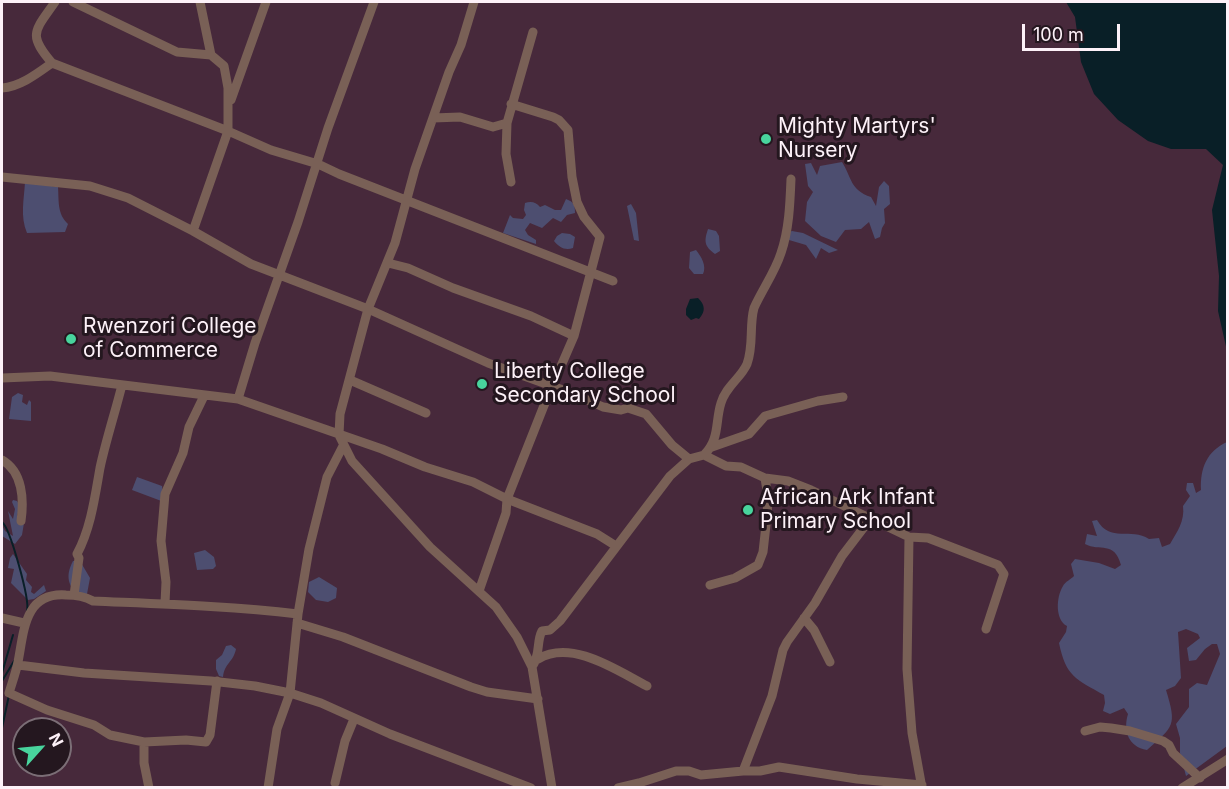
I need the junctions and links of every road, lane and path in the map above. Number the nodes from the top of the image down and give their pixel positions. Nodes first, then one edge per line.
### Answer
1 (55, 2) edge
2 (73, 2) edge
3 (200, 2) edge
4 (266, 2) edge
5 (374, 2) edge
6 (474, 2) edge
7 (533, 32) dead end
8 (211, 55) junction
9 (52, 63) junction
10 (2, 88) edge
11 (511, 104) junction
12 (229, 105) junction
13 (433, 118) junction
14 (507, 123) junction
15 (228, 131) junction
16 (318, 164) junction
17 (2, 177) edge
18 (791, 179) dead end
19 (511, 182) dead end
20 (406, 199) junction
21 (192, 231) junction
22 (388, 263) junction
23 (590, 273) junction
24 (280, 276) junction
25 (613, 281) dead end
26 (368, 309) junction
27 (574, 336) junction
28 (2, 378) edge
29 (350, 380) junction
30 (122, 385) junction
31 (552, 387) junction
32 (204, 396) junction
33 (843, 397) dead end
34 (238, 399) junction
35 (426, 413) dead end
36 (339, 435) junction
37 (343, 446) junction
38 (712, 447) junction
39 (704, 455) junction
40 (689, 459) junction
41 (2, 460) edge
42 (765, 478) junction
43 (507, 500) junction
44 (871, 518) junction
45 (21, 521) dead end
46 (909, 537) junction
47 (616, 546) junction
48 (710, 585) dead end
49 (480, 591) junction
50 (74, 595) junction
51 (165, 603) junction
52 (2, 618) edge
53 (298, 618) junction
54 (804, 618) junction
55 (24, 623) junction
56 (986, 629) dead end
57 (830, 662) dead end
58 (535, 663) junction
59 (18, 665) junction
60 (217, 681) junction
61 (647, 686) dead end
62 (290, 693) junction
63 (538, 699) junction
64 (354, 719) junction
65 (1085, 731) dead end
66 (144, 742) junction
67 (1227, 759) edge
68 (743, 771) junction
69 (1200, 778) junction
70 (335, 783) dead end
71 (922, 786) edge
72 (149, 788) edge
73 (268, 788) edge
74 (531, 788) edge
75 (552, 788) edge
76 (618, 788) edge
77 (1182, 788) edge

1 - 9 street
2 - 8 street
3 - 8 street
4 - 12 street
5 - 16 street
6 - 13 street
7 - 11 street
8 - 12 street
9 - 10 street
9 - 15 street
11 - 14 street
11 - 23 street
12 - 15 street
13 - 14 street
13 - 20 street
14 - 19 street
15 - 16 street
15 - 21 street
16 - 20 street
16 - 24 street
17 - 21 street
18 - 38 street
20 - 22 street
20 - 23 street
21 - 24 street
22 - 26 street
22 - 27 street
23 - 25 street
23 - 27 street
24 - 26 street
24 - 34 street
26 - 29 street
26 - 31 street
27 - 31 street
28 - 30 street
29 - 35 street
29 - 36 street
30 - 32 street
30 - 50 street
31 - 40 street
31 - 43 street
32 - 34 street
32 - 51 street
33 - 38 street
34 - 36 street
36 - 37 street
36 - 43 street
37 - 49 street
37 - 53 street
38 - 39 street
39 - 40 street
39 - 42 street
40 - 47 street
41 - 45 street
42 - 44 street
42 - 48 street
43 - 47 street
43 - 49 street
44 - 46 street
44 - 54 street
46 - 56 street
46 - 71 street
47 - 58 street
49 - 58 street
50 - 51 street
50 - 55 street
51 - 53 street
52 - 55 street
53 - 62 street
53 - 63 street
54 - 57 street
54 - 68 street
55 - 59 street
58 - 61 street
58 - 63 street
59 - 60 street
59 - 66 street
60 - 62 street
60 - 66 street
62 - 64 street
62 - 73 street
63 - 75 street
64 - 70 street
64 - 74 street
65 - 69 street
66 - 72 street
67 - 69 street
68 - 71 street
68 - 76 street
69 - 77 street

